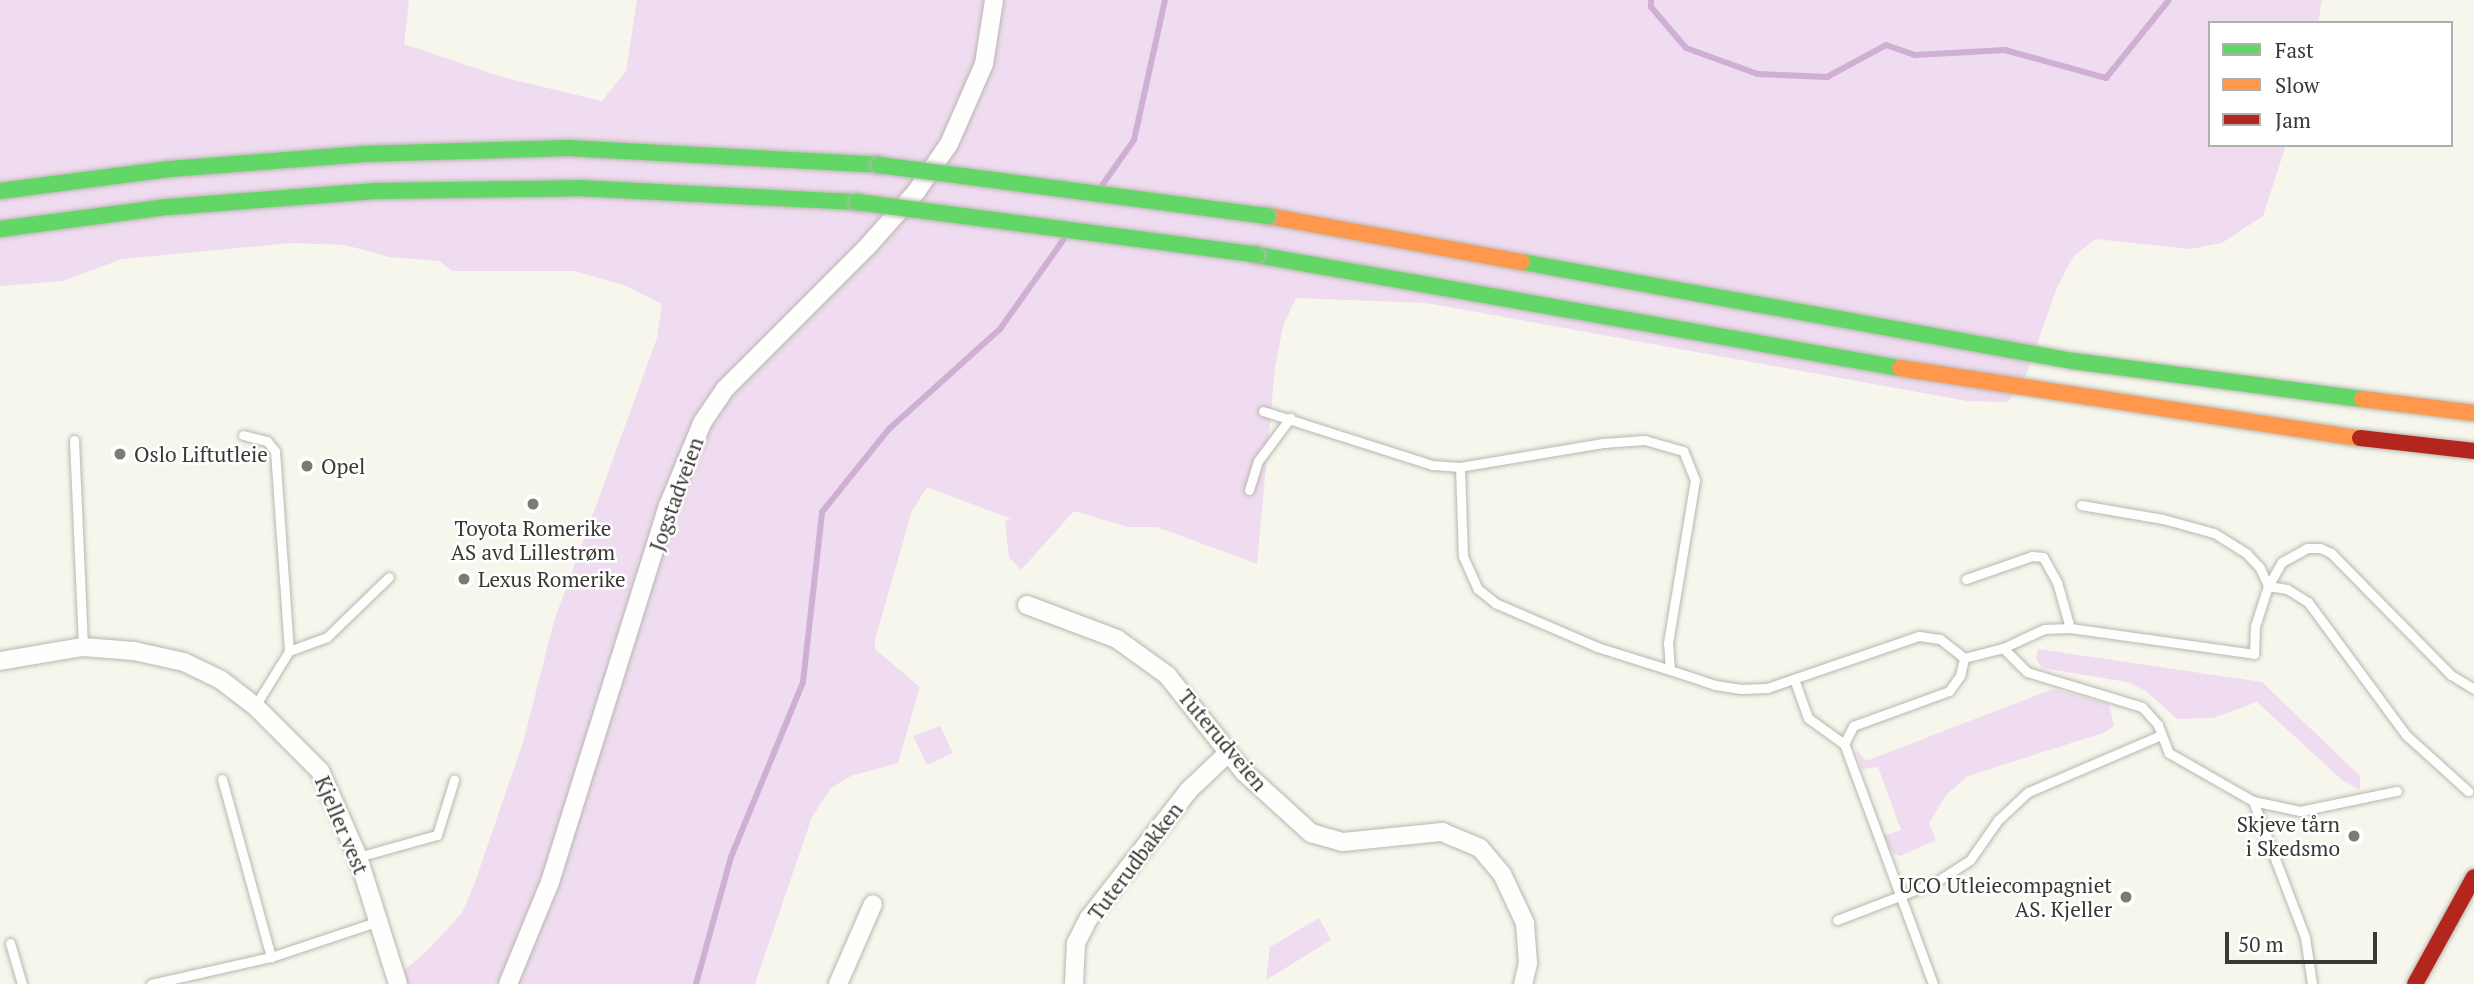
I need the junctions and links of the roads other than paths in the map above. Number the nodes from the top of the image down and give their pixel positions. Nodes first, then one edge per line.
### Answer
1 (995, 0) edge
2 (0, 191) edge
3 (0, 229) edge
4 (1264, 411) dead end
5 (2474, 413) edge
6 (1290, 418) junction
7 (243, 435) dead end
8 (75, 440) dead end
9 (2474, 451) edge
10 (1460, 467) junction
11 (1248, 490) dead end
12 (2081, 505) dead end
13 (389, 577) dead end
14 (1966, 579) dead end
15 (2268, 586) junction
16 (1027, 606) dead end
17 (2070, 628) junction
18 (83, 647) junction
19 (2003, 648) junction
20 (289, 651) junction
21 (1964, 658) junction
22 (0, 661) edge
23 (1670, 670) junction
24 (1794, 680) junction
25 (2474, 689) edge
26 (255, 706) junction
27 (2161, 735) junction
28 (1844, 744) junction
29 (1228, 752) junction
30 (222, 779) dead end
31 (454, 780) dead end
32 (2398, 791) dead end
33 (2468, 791) dead end
34 (2253, 801) junction
35 (358, 856) junction
36 (2474, 877) edge
37 (1900, 897) junction
38 (873, 904) dead end
39 (1837, 920) dead end
40 (379, 921) junction
41 (9, 943) dead end
42 (271, 957) junction
43 (1528, 982) edge
44 (22, 984) edge
45 (151, 984) edge
46 (398, 984) edge
47 (508, 984) edge
48 (838, 984) edge
49 (1074, 984) edge
50 (1933, 984) edge
51 (2312, 984) edge
52 (2415, 984) edge

1 - 47 street, Jogstadveien
2 - 5 main road, bridge
3 - 9 main road, bridge
4 - 6 lane
6 - 10 lane
6 - 11 lane
7 - 20 lane
8 - 18 lane
10 - 23 lane
10 - 23 lane
12 - 15 lane
13 - 20 lane
14 - 17 lane
15 - 17 lane
15 - 25 lane
15 - 33 lane
16 - 29 street, Tuterudveien
17 - 19 lane
18 - 22 street, Kjeller vest
18 - 26 street, Kjeller vest
19 - 21 lane
19 - 27 lane
20 - 26 lane
21 - 24 lane
21 - 28 lane
23 - 24 lane
24 - 28 lane
26 - 35 street, Kjeller vest
27 - 34 lane
27 - 37 lane
28 - 37 lane
29 - 43 street, Tuterudveien
29 - 49 street, Tuterudbakken
30 - 42 lane
31 - 35 lane
32 - 34 lane
34 - 51 lane
35 - 40 street, Kjeller vest
36 - 52 main road
37 - 39 lane
37 - 50 lane
38 - 48 street
40 - 42 lane
40 - 46 street, Kjeller vest
41 - 44 lane
42 - 45 lane

